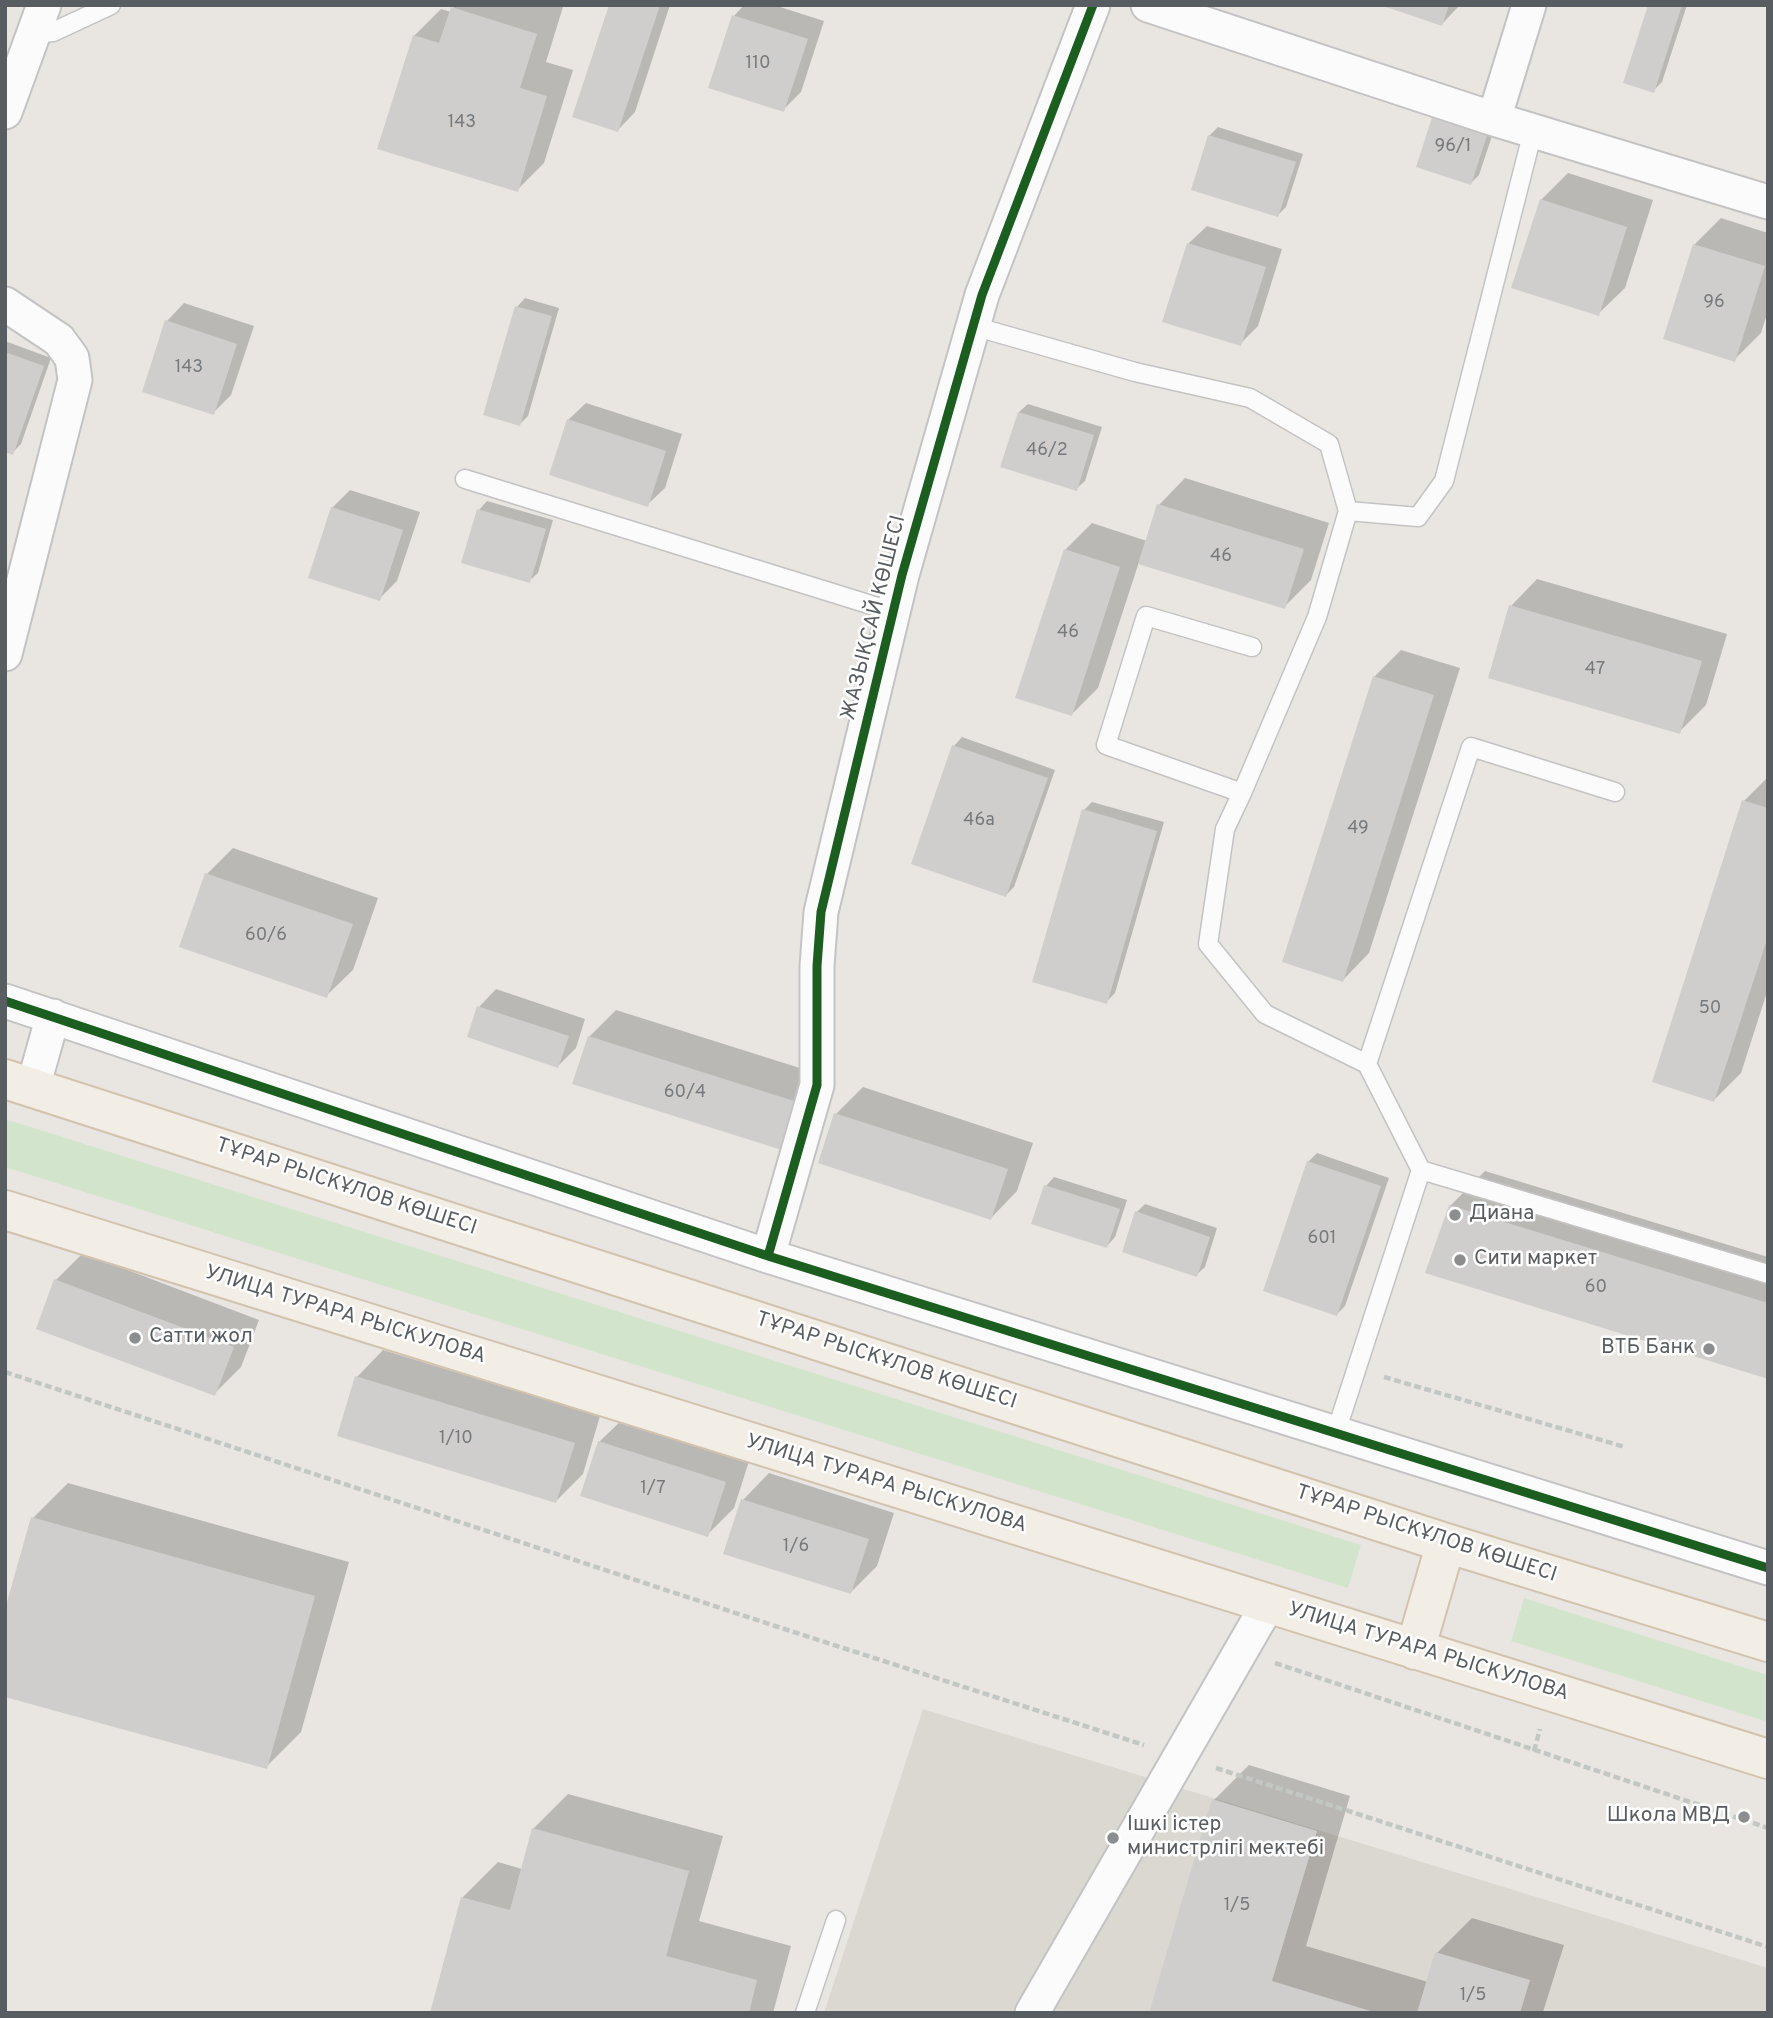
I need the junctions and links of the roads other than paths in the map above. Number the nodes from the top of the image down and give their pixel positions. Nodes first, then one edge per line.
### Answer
1 (111, 5) edge
2 (1093, 5) edge
3 (1148, 5) edge
4 (1529, 5) edge
5 (39, 20) edge
6 (5, 112) edge
7 (1494, 119) junction
8 (1533, 131) junction
9 (1768, 202) edge
10 (5, 304) edge
11 (973, 326) junction
12 (465, 479) dead end
13 (1348, 511) junction
14 (894, 612) junction
15 (1252, 647) dead end
16 (5, 654) edge
17 (1615, 792) dead end
18 (1242, 793) junction
19 (5, 1000) edge
20 (53, 1016) junction
21 (1367, 1063) junction
22 (19, 1083) edge
23 (1421, 1170) junction
24 (5, 1210) edge
25 (768, 1256) junction
26 (1768, 1273) edge
27 (1336, 1432) junction
28 (1446, 1543) junction
29 (1768, 1568) edge
30 (1268, 1604) junction
31 (1768, 1642) edge
32 (1415, 1650) junction
33 (1768, 1759) edge
34 (836, 1920) dead end
35 (805, 2013) edge
36 (1032, 2013) edge

1 - 5 lane
2 - 11 street, ЖАЗЫҚСАЙ КӨШЕСІ
3 - 7 street
4 - 7 street
5 - 6 street
7 - 8 street
8 - 9 street
8 - 13 lane
10 - 16 street
11 - 13 lane
11 - 14 street, ЖАЗЫҚСАЙ КӨШЕСІ
12 - 14 lane
13 - 18 lane
14 - 25 street, ЖАЗЫҚСАЙ КӨШЕСІ
15 - 18 lane
17 - 21 lane
18 - 21 lane
19 - 20 street
20 - 22 street
20 - 25 street
21 - 23 lane
22 - 28 main road, ТҰРАР РЫСКҰЛОВ КӨШЕСІ
23 - 26 lane
23 - 27 lane
24 - 30 main road, УЛИЦА ТУРАРА РЫСКУЛОВА
25 - 27 street
27 - 29 street
28 - 31 main road, ТҰРАР РЫСКҰЛОВ КӨШЕСІ
28 - 32 main road
30 - 32 main road, УЛИЦА ТУРАРА РЫСКУЛОВА
30 - 36 street
32 - 33 main road, УЛИЦА ТУРАРА РЫСКУЛОВА
34 - 35 lane

